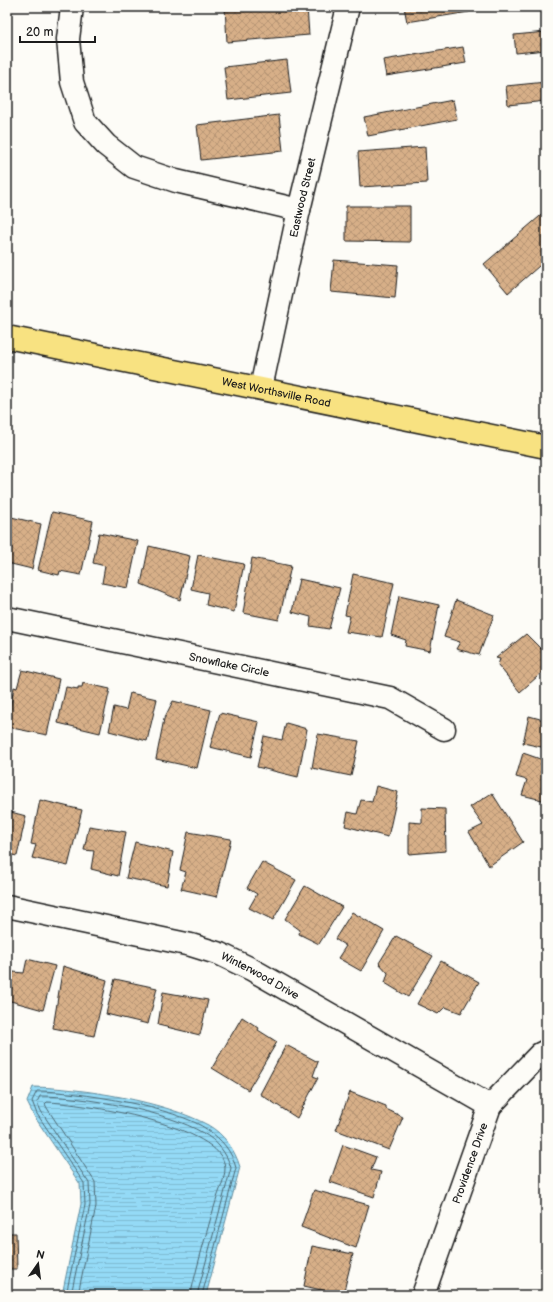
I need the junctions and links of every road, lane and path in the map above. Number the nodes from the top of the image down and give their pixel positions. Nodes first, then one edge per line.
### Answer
1 (72, 7) edge
2 (348, 7) edge
3 (299, 210) junction
4 (7, 337) edge
5 (261, 388) junction
6 (546, 447) edge
7 (7, 618) edge
8 (444, 729) dead end
9 (7, 906) edge
10 (546, 1051) edge
11 (490, 1106) junction
12 (423, 1295) edge

1 - 3 street
2 - 3 street, Eastwood Street
3 - 5 street, Eastwood Street
4 - 5 main road, West Worthsville Road
5 - 6 main road, West Worthsville Road
7 - 8 street, Snowflake Circle
9 - 11 street, Winterwood Drive
10 - 11 street, Providence Drive
11 - 12 street, Providence Drive

